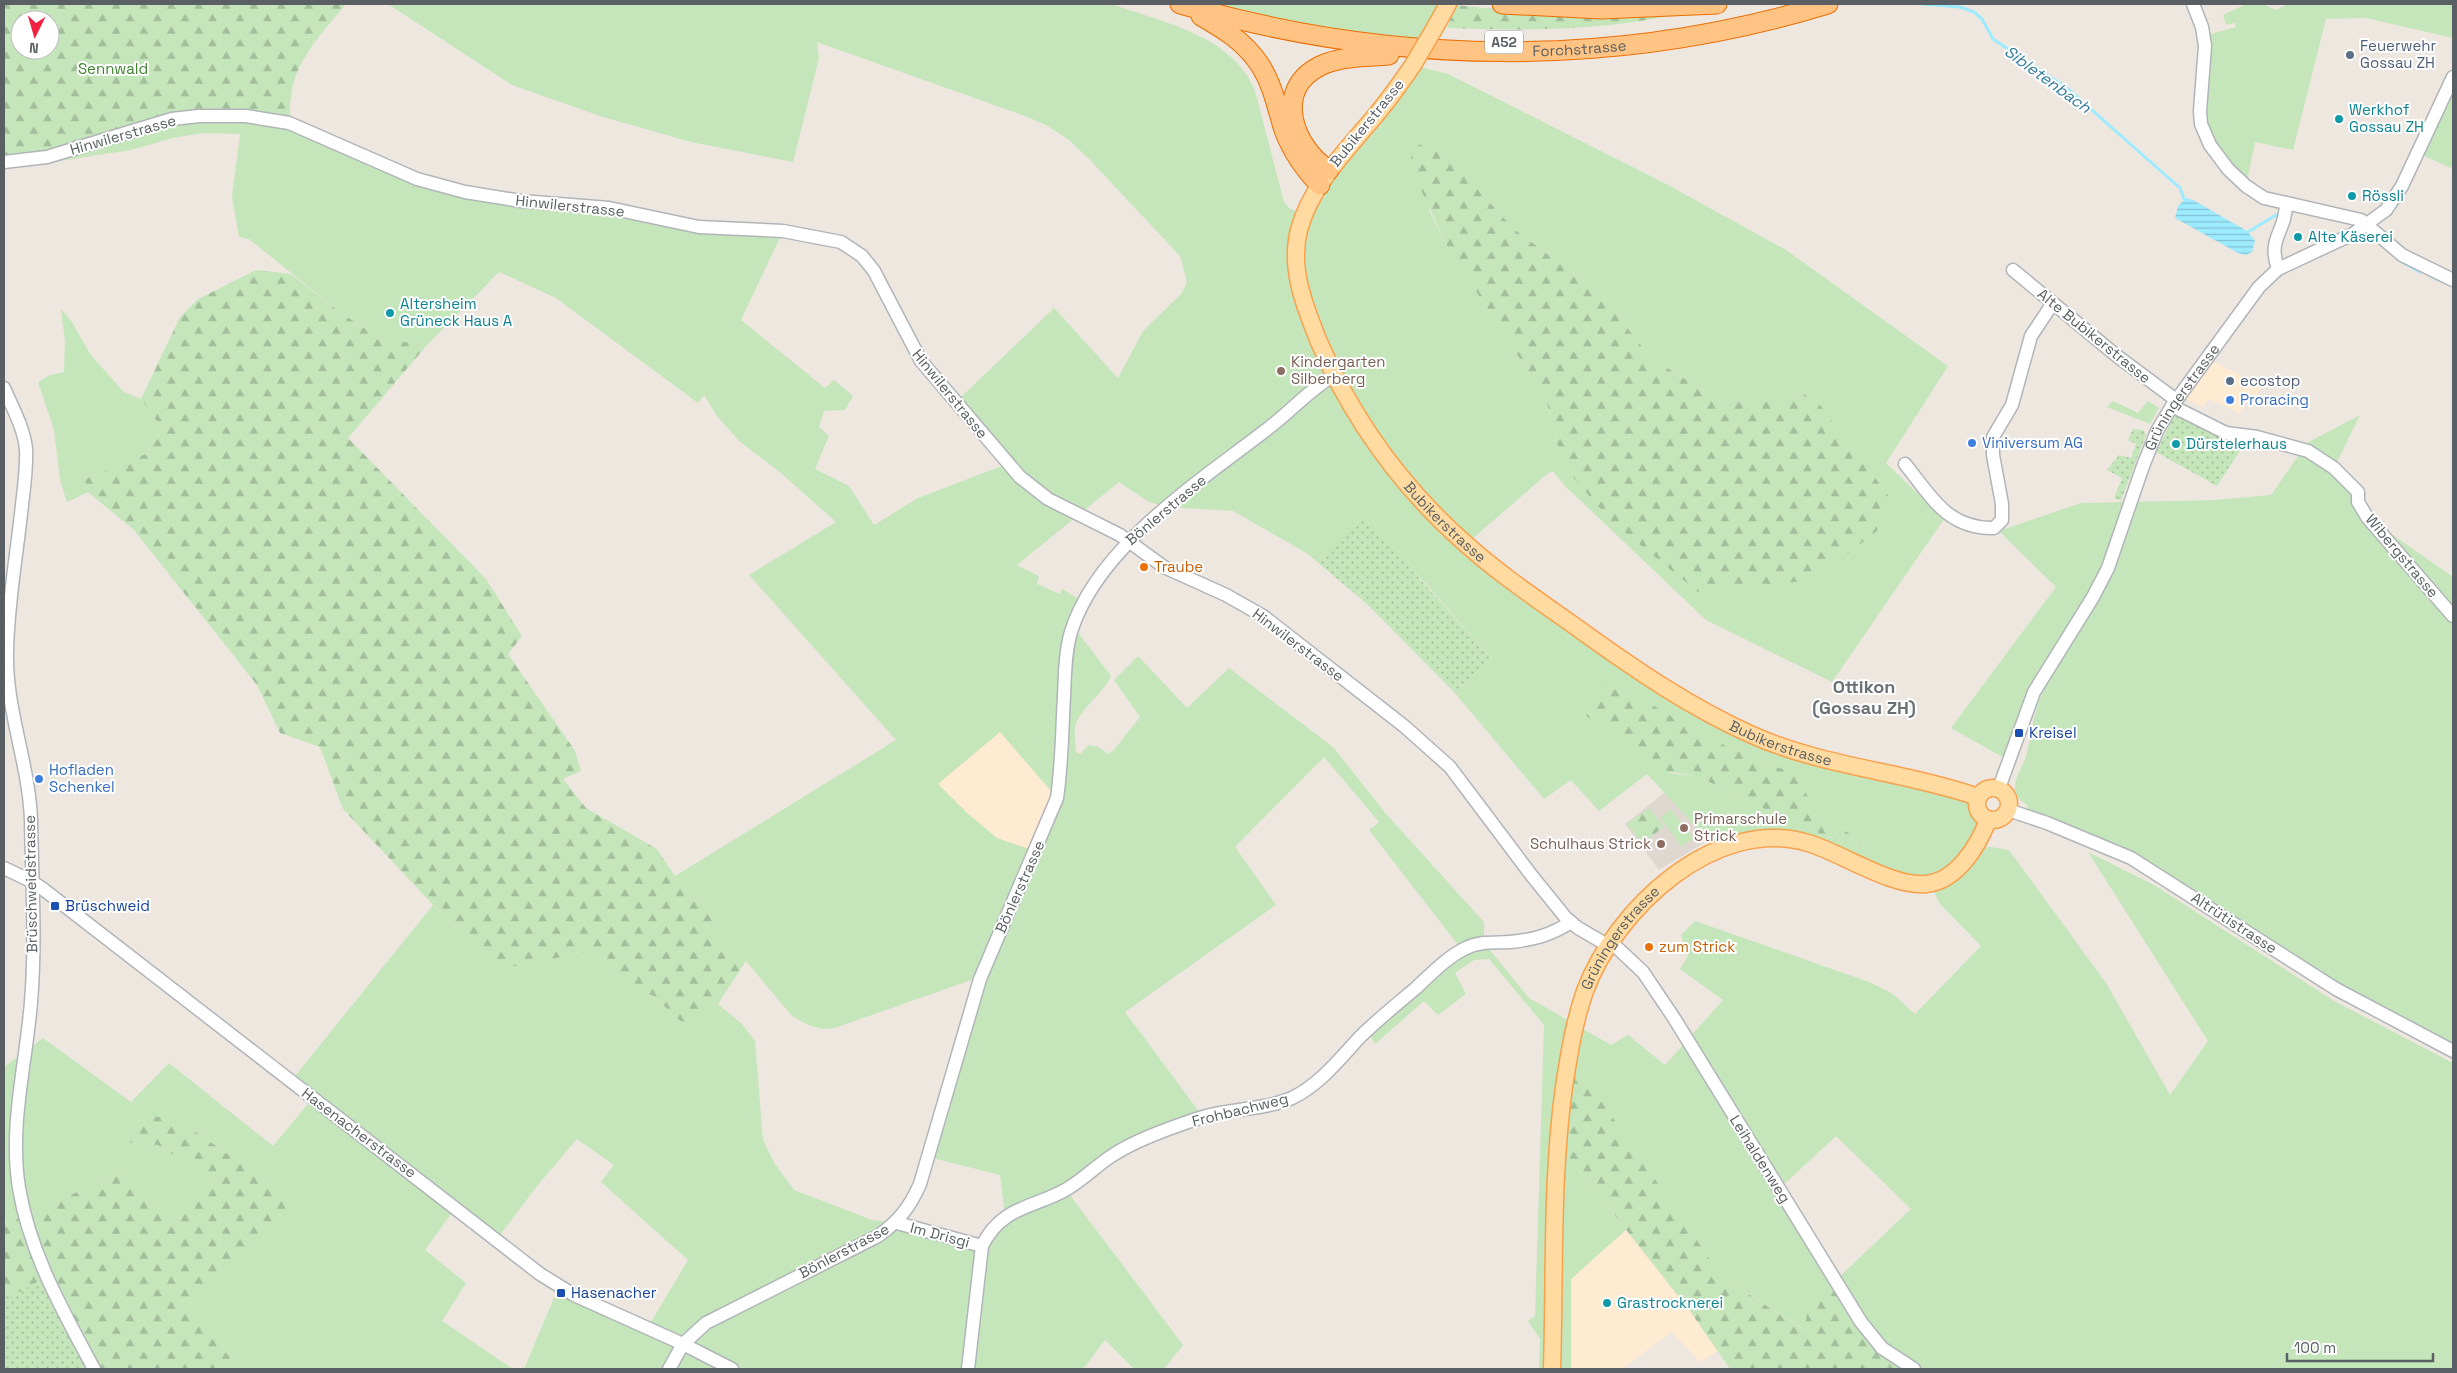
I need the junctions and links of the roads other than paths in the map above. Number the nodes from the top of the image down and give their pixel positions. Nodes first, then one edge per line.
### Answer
1 (1180, 4) edge
2 (1219, 4) edge
3 (1448, 4) edge
4 (1502, 4) edge
5 (1717, 4) edge
6 (1789, 4) edge
7 (1828, 4) edge
8 (2193, 4) edge
9 (1442, 51) junction
10 (2453, 77) edge
11 (4, 162) edge
12 (1325, 178) junction
13 (2286, 203) junction
14 (2368, 225) junction
15 (2278, 269) junction
16 (2013, 270) dead end
17 (2453, 280) edge
18 (2053, 302) junction
19 (1334, 375) junction
20 (4, 388) edge
21 (2174, 403) junction
22 (1905, 464) dead end
23 (1128, 542) junction
24 (2453, 616) edge
25 (1999, 788) junction
26 (1978, 797) junction
27 (2008, 810) junction
28 (1988, 820) junction
29 (4, 868) edge
30 (31, 881) junction
31 (1571, 922) junction
32 (1610, 944) junction
33 (2453, 1050) edge
34 (897, 1222) junction
35 (982, 1246) junction
36 (683, 1344) junction
37 (94, 1369) edge
38 (669, 1369) edge
39 (732, 1369) edge
40 (968, 1369) edge
41 (1552, 1369) edge
42 (1914, 1369) edge

1 - 9 highway, Forchstrasse / A52
1 - 12 highway
2 - 6 highway, Forchstrasse / A52
3 - 12 main road, Bubikerstrasse, bridge
4 - 5 highway
7 - 9 highway, Forchstrasse / A52
8 - 13 street
9 - 12 highway
10 - 14 street, Grüningerstrasse
11 - 23 street, Hinwilerstrasse
12 - 19 main road, Bubikerstrasse
13 - 14 street
13 - 15 street
14 - 15 street, Grüningerstrasse
14 - 17 street
15 - 21 street, Grüningerstrasse
16 - 18 street, Alte Bubikerstrasse
18 - 21 street, Alte Bubikerstrasse
18 - 22 street
19 - 23 street, Bönlerstrasse
19 - 26 main road, Bubikerstrasse
20 - 30 street, Brüschweidstrasse
21 - 24 street, Wibergstrasse
21 - 25 street, Grüningerstrasse
23 - 31 street, Hinwilerstrasse
23 - 34 street, Bönlerstrasse
25 - 26 main road
25 - 27 main road
26 - 28 main road
27 - 28 main road
27 - 33 street, Altrütistrasse
28 - 32 main road, Grüningerstrasse
29 - 30 street, Hasenacherstrasse
30 - 36 street, Hasenacherstrasse
30 - 37 street, Brüschweidstrasse
31 - 32 street, Hinwilerstrasse
31 - 35 street, Frohbachweg
32 - 41 main road, Grüningerstrasse
32 - 42 street, Leihaldenweg
34 - 35 street, Im Drisgi
34 - 36 street, Bönlerstrasse
35 - 40 street, Frohbachweg
36 - 38 street, Bönlerstrasse
36 - 39 street, Hasenacherstrasse

